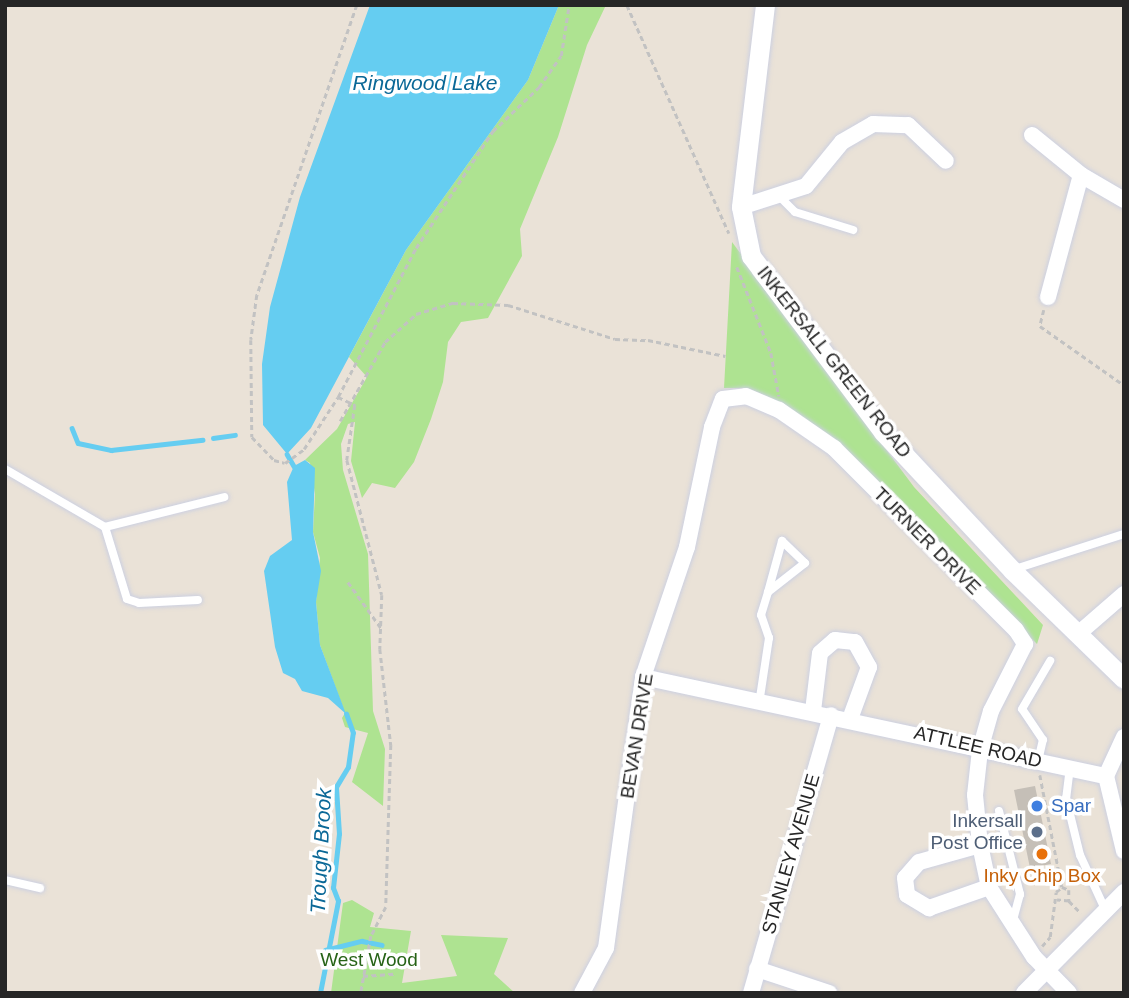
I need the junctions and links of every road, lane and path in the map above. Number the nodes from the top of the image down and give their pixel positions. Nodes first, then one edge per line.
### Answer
1 (357, 5) edge
2 (569, 5) edge
3 (627, 5) edge
4 (765, 5) edge
5 (1032, 135) dead end
6 (946, 161) dead end
7 (1081, 175) junction
8 (778, 195) junction
9 (1124, 200) edge
10 (741, 207) junction
11 (853, 230) dead end
12 (745, 240) junction
13 (1048, 297) joint
14 (725, 356) dead end
15 (1124, 385) edge
16 (338, 397) junction
17 (723, 399) joint
18 (349, 403) junction
19 (779, 410) junction
20 (340, 421) dead end
21 (5, 469) edge
22 (225, 496) dead end
23 (105, 527) junction
24 (1124, 534) edge
25 (1012, 570) junction
26 (348, 582) dead end
27 (768, 592) junction
28 (1124, 594) edge
29 (198, 600) dead end
30 (381, 628) junction
31 (1078, 634) junction
32 (1050, 661) dead end
33 (643, 677) junction
34 (1124, 679) edge
35 (759, 704) junction
36 (813, 711) junction
37 (831, 715) junction
38 (850, 719) junction
39 (1124, 737) edge
40 (980, 750) junction
41 (1038, 761) joint
42 (1070, 768) junction
43 (1106, 776) junction
44 (999, 810) dead end
45 (980, 845) junction
46 (1124, 851) edge
47 (5, 880) edge
48 (989, 887) junction
49 (1062, 887) junction
50 (40, 888) dead end
51 (1124, 892) edge
52 (1057, 900) junction
53 (1069, 901) junction
54 (1105, 909) junction
55 (1091, 923) junction
56 (1013, 924) junction
57 (1034, 957) junction
58 (757, 969) junction
59 (1046, 970) junction
60 (394, 974) dead end
61 (363, 976) junction
62 (361, 993) edge
63 (582, 993) edge
64 (751, 993) edge
65 (829, 993) edge
66 (1024, 993) edge
67 (1069, 993) edge

1 - 16 path
2 - 16 path
3 - 12 path
4 - 10 street, INKERSALL GREEN ROAD
5 - 7 street
6 - 8 street
7 - 9 street
7 - 13 street
8 - 10 street
8 - 11 lane
10 - 12 street, INKERSALL GREEN ROAD
12 - 19 path
12 - 25 street, INKERSALL GREEN ROAD
13 - 15 path
14 - 18 path
16 - 18 path
17 - 19 street, TURNER DRIVE
17 - 33 street, BEVAN DRIVE
18 - 20 path
18 - 30 path
19 - 40 street, TURNER DRIVE
21 - 23 lane
22 - 23 lane
23 - 29 lane
24 - 25 lane
25 - 31 street, INKERSALL GREEN ROAD
26 - 30 path
27 - 27 lane
27 - 35 lane
28 - 31 street
30 - 61 path
31 - 34 street, INKERSALL GREEN ROAD
32 - 41 lane
33 - 35 street, ATTLEE ROAD
33 - 63 street, BEVAN DRIVE
35 - 36 street, ATTLEE ROAD
36 - 37 street, ATTLEE ROAD
36 - 38 street
37 - 38 street, ATTLEE ROAD
37 - 58 street, STANLEY AVENUE
38 - 40 street, ATTLEE ROAD
39 - 43 street
40 - 42 street, ATTLEE ROAD
40 - 45 street
41 - 49 path
42 - 43 street, ATTLEE ROAD
42 - 54 lane
43 - 46 street
44 - 56 lane
45 - 48 street
45 - 48 street
47 - 50 lane
48 - 56 street
49 - 52 path
49 - 53 path
51 - 54 street
52 - 53 path
52 - 57 path
53 - 55 path
54 - 55 street
55 - 59 street
56 - 57 street
57 - 59 street
58 - 64 street, STANLEY AVENUE
58 - 65 street
59 - 66 street
59 - 67 street
60 - 61 path
61 - 62 path

